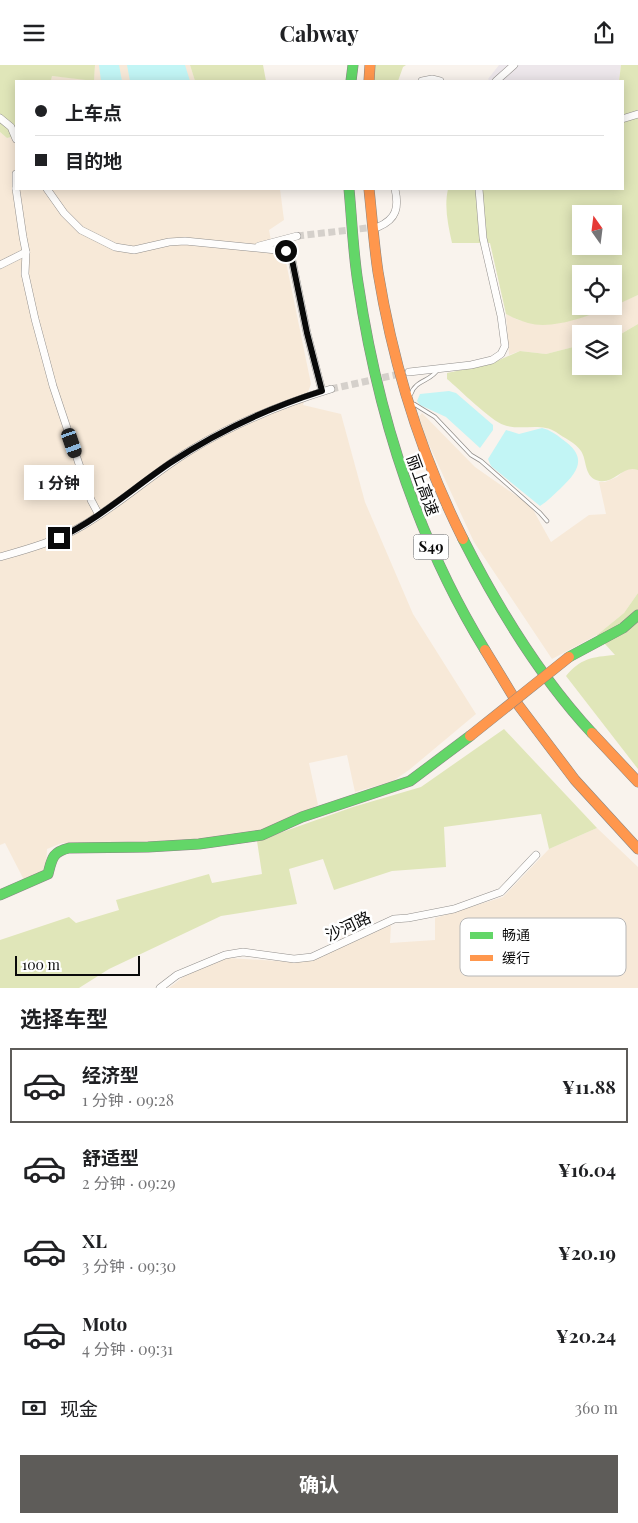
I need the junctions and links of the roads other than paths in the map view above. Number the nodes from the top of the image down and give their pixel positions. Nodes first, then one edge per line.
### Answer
1 (353, 65) edge
2 (370, 65) edge
3 (514, 65) edge
4 (351, 80) edge
5 (369, 80) edge
6 (497, 80) edge
7 (638, 114) edge
8 (0, 118) edge
9 (624, 118) edge
10 (15, 137) edge
11 (16, 190) edge
12 (48, 190) edge
13 (349, 190) edge
14 (369, 190) edge
15 (395, 190) edge
16 (479, 190) edge
17 (378, 227) tunnel mouth
18 (296, 235) tunnel mouth
19 (254, 247) junction
20 (26, 252) junction
21 (0, 265) edge
22 (438, 369) junction
23 (409, 372) tunnel mouth
24 (331, 389) tunnel mouth
25 (322, 391) junction
26 (99, 515) junction
27 (547, 521) dead end
28 (0, 557) edge
29 (638, 615) edge
30 (638, 782) edge
31 (638, 849) edge
32 (536, 855) dead end
33 (0, 895) edge
34 (160, 988) edge

1 - 4 main road
2 - 5 main road
3 - 6 street
7 - 9 street
8 - 10 street
11 - 20 street
12 - 19 street
13 - 31 main road, 丽上高速 / S49
14 - 30 main road, 丽上高速 / S49
15 - 17 street
16 - 22 street
18 - 19 street
19 - 25 street
20 - 21 street
20 - 26 street
22 - 23 street
22 - 27 lane
24 - 25 street
25 - 26 street
26 - 28 street
29 - 33 main road, bridge
32 - 34 street, 沙河路

